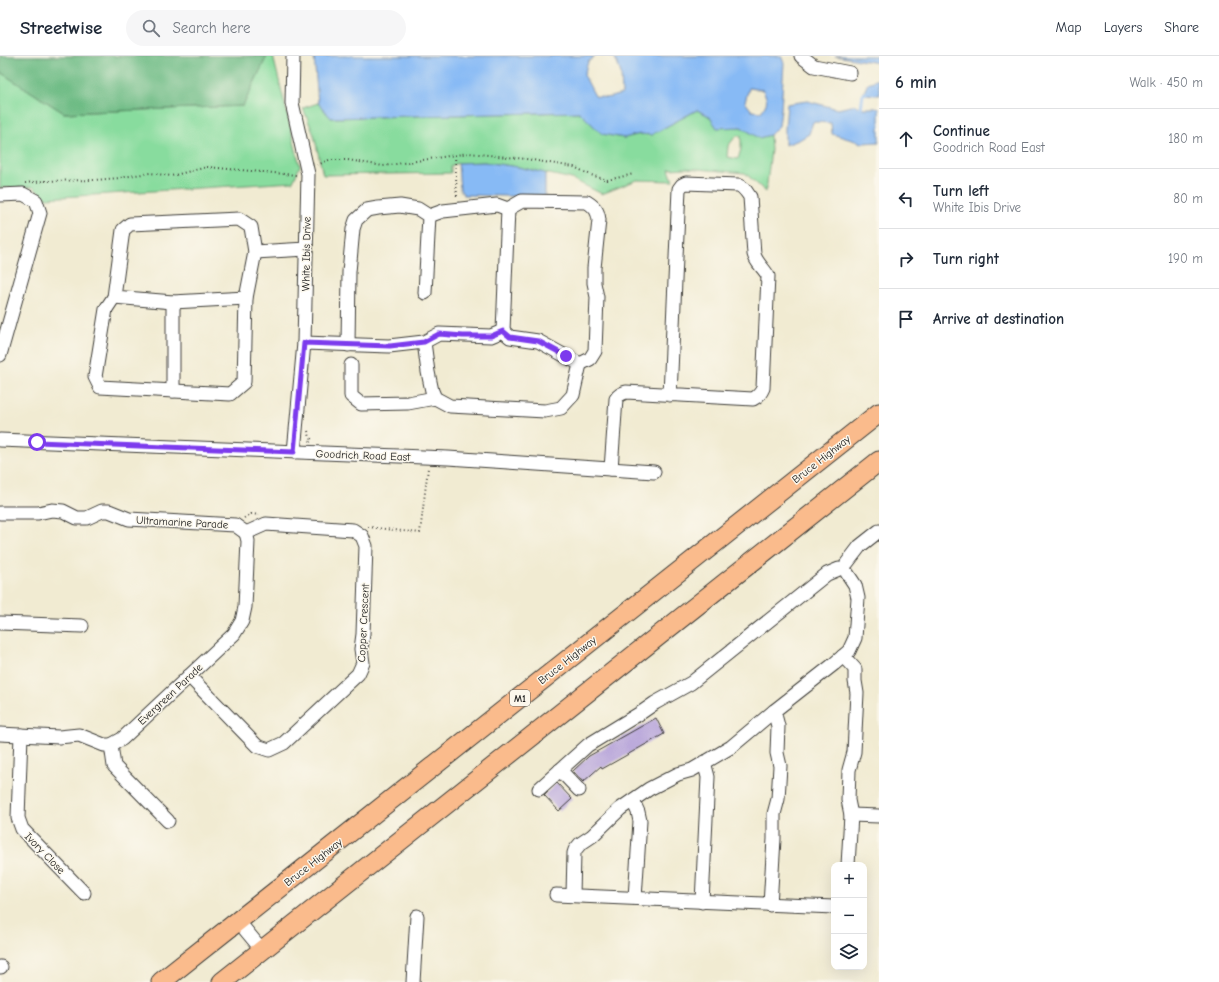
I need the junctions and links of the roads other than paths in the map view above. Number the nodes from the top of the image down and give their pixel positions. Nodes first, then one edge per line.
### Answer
1 (293, 56) edge
2 (801, 56) edge
3 (850, 73) dead end
4 (0, 195) edge
5 (508, 209) junction
6 (429, 216) junction
7 (306, 249) junction
8 (255, 252) junction
9 (425, 293) dead end
10 (114, 297) junction
11 (246, 298) junction
12 (173, 302) junction
13 (503, 331) junction
14 (424, 342) junction
15 (304, 343) junction
16 (348, 345) junction
17 (0, 355) edge
18 (580, 364) junction
19 (351, 365) dead end
20 (173, 391) junction
21 (670, 395) junction
22 (435, 398) junction
23 (879, 413) edge
24 (0, 440) edge
25 (294, 452) junction
26 (879, 461) edge
27 (611, 469) junction
28 (654, 472) dead end
29 (0, 513) edge
30 (879, 531) edge
31 (246, 533) junction
32 (844, 568) junction
33 (0, 623) edge
34 (82, 626) dead end
35 (843, 656) junction
36 (189, 676) junction
37 (774, 711) junction
38 (0, 734) edge
39 (21, 735) junction
40 (111, 745) junction
41 (704, 762) junction
42 (560, 770) junction
43 (539, 789) dead end
44 (579, 790) dead end
45 (633, 801) junction
46 (850, 815) junction
47 (879, 816) edge
48 (168, 821) dead end
49 (848, 862) edge
50 (84, 893) dead end
51 (556, 895) dead end
52 (573, 895) junction
53 (635, 898) junction
54 (702, 902) junction
55 (770, 905) junction
56 (831, 907) edge
57 (417, 916) dead end
58 (238, 921) junction
59 (262, 950) junction
60 (161, 982) edge
61 (222, 982) edge
62 (413, 982) edge

1 - 7 street, White Ibis Drive
2 - 3 street
4 - 17 street
5 - 6 street
5 - 13 street
5 - 18 street
6 - 9 street
6 - 16 street
7 - 8 street
7 - 15 street, White Ibis Drive
8 - 10 street
8 - 11 street
10 - 12 street
10 - 20 street
11 - 12 street
11 - 20 street
12 - 20 street
13 - 14 street
13 - 18 street
14 - 16 street
14 - 22 street
15 - 16 street
15 - 25 street, White Ibis Drive
18 - 22 street
19 - 22 street
21 - 21 street
21 - 27 street
23 - 58 highway, Bruce Highway / M1
24 - 25 street, Goodrich Road East
25 - 27 street, Goodrich Road East
26 - 59 highway
27 - 28 street, Goodrich Road East
29 - 31 street, Ultramarine Parade
30 - 32 street
31 - 36 street, Evergreen Parade
31 - 36 street, Copper Crescent
32 - 35 street
32 - 42 street
33 - 34 street
35 - 37 street
35 - 46 street
36 - 40 street, Evergreen Parade
37 - 41 street
37 - 55 street
38 - 39 street
39 - 40 street
39 - 50 street, Ivory Close
40 - 48 street
41 - 45 street
41 - 54 street
42 - 43 street
42 - 44 street
45 - 52 street
45 - 53 street
46 - 47 street
46 - 49 street
51 - 52 street
52 - 53 street
53 - 54 street
54 - 55 street
55 - 56 street
57 - 62 street
58 - 59 street
58 - 60 highway, Bruce Highway / M1
59 - 61 highway

